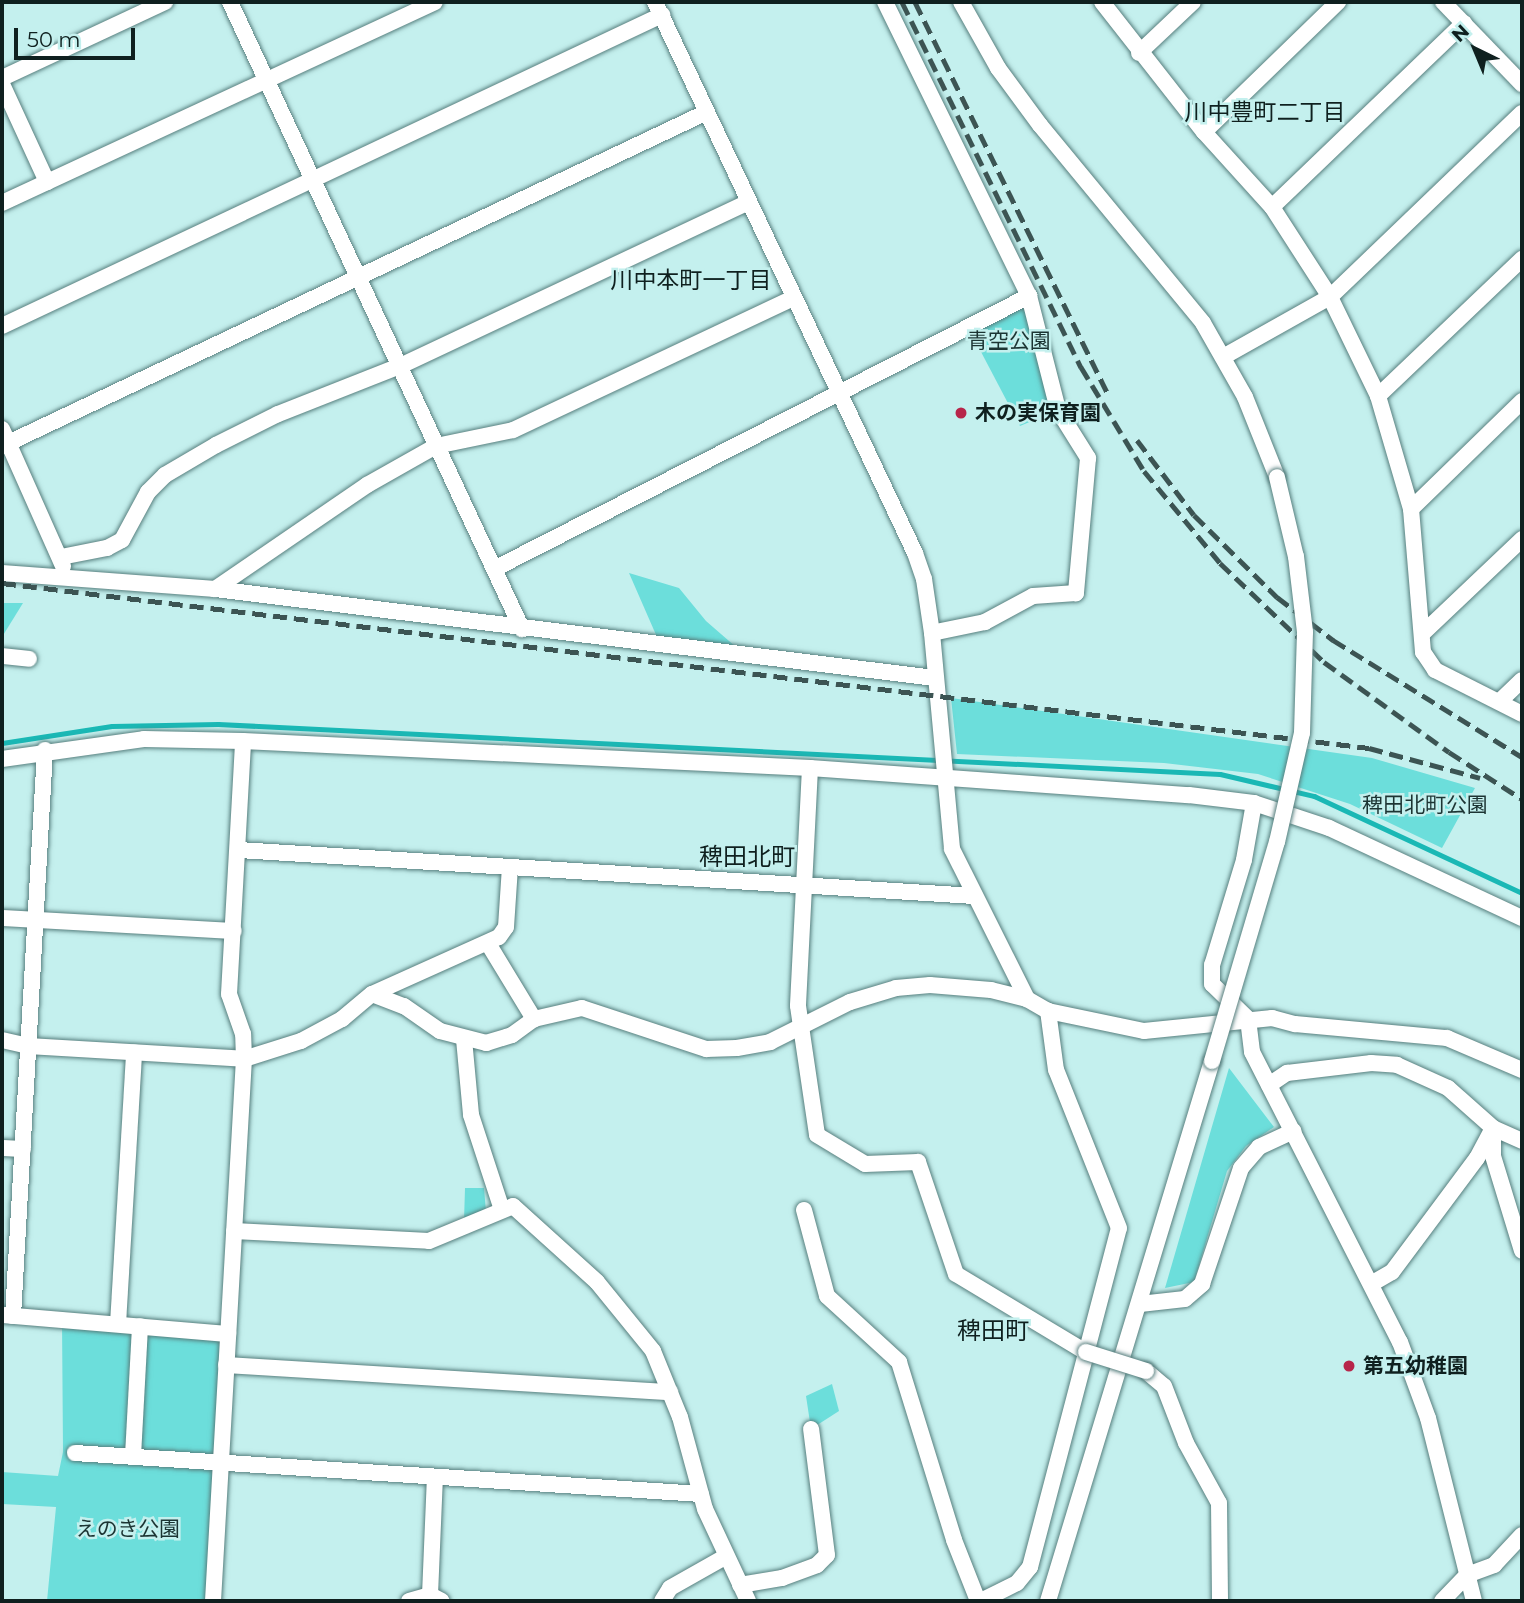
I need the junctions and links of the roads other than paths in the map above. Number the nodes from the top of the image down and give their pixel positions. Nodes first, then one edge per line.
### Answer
1 (165, 2) edge
2 (230, 2) edge
3 (435, 2) edge
4 (886, 2) edge
5 (961, 2) edge
6 (1102, 2) edge
7 (1193, 2) edge
8 (1338, 2) edge
9 (1443, 2) edge
10 (659, 9) edge
11 (1464, 23) junction
12 (1139, 53) junction
13 (2, 78) edge
14 (266, 82) junction
15 (2, 84) edge
16 (1522, 84) edge
17 (707, 112) junction
18 (1522, 113) edge
19 (1204, 132) junction
20 (314, 178) junction
21 (47, 182) junction
22 (748, 202) junction
23 (2, 203) edge
24 (1272, 208) junction
25 (1522, 259) edge
26 (358, 277) junction
27 (1029, 296) junction
28 (1330, 297) junction
29 (794, 298) junction
30 (2, 326) edge
31 (1223, 357) junction
32 (400, 366) junction
33 (844, 394) junction
34 (1378, 396) junction
35 (1522, 401) edge
36 (4, 439) edge
37 (436, 446) junction
38 (1411, 509) junction
39 (1522, 539) edge
40 (61, 558) junction
41 (494, 569) junction
42 (2, 573) edge
43 (67, 578) junction
44 (215, 589) junction
45 (523, 629) junction
46 (932, 633) junction
47 (1422, 634) junction
48 (2, 656) edge
49 (29, 659) dead end
50 (935, 678) junction
51 (1522, 680) edge
52 (1500, 701) junction
53 (1522, 714) edge
54 (243, 741) junction
55 (45, 750) junction
56 (2, 759) edge
57 (810, 768) junction
58 (946, 776) junction
59 (1254, 803) junction
60 (239, 850) junction
61 (510, 867) junction
62 (806, 884) junction
63 (975, 896) junction
64 (2, 918) edge
65 (1522, 918) edge
66 (34, 919) junction
67 (234, 931) junction
68 (489, 945) junction
69 (372, 994) junction
70 (1027, 999) junction
71 (1048, 1011) junction
72 (534, 1019) junction
73 (1248, 1019) junction
74 (803, 1029) junction
75 (464, 1039) junction
76 (2, 1040) edge
77 (28, 1046) junction
78 (134, 1052) junction
79 (244, 1059) junction
80 (1522, 1070) edge
81 (1269, 1084) junction
82 (1493, 1128) junction
83 (1294, 1131) junction
84 (1522, 1141) edge
85 (2, 1148) edge
86 (23, 1149) junction
87 (502, 1210) junction
88 (804, 1210) dead end
89 (234, 1231) junction
90 (1522, 1251) edge
91 (1371, 1284) junction
92 (1140, 1304) junction
93 (8, 1316) edge
94 (118, 1324) junction
95 (140, 1326) junction
96 (228, 1334) junction
97 (1086, 1352) junction
98 (226, 1364) junction
99 (670, 1392) junction
100 (811, 1429) dead end
101 (75, 1453) dead end
102 (133, 1456) junction
103 (221, 1461) junction
104 (435, 1477) junction
105 (701, 1494) junction
106 (1522, 1535) edge
107 (725, 1558) junction
108 (1466, 1575) junction
109 (740, 1586) junction
110 (436, 1598) edge
111 (213, 1601) edge
112 (409, 1601) edge
113 (662, 1601) edge
114 (748, 1601) edge
115 (980, 1601) edge
116 (1048, 1601) edge
117 (1220, 1601) edge
118 (1442, 1601) edge
119 (1474, 1601) edge

1 - 13 street
2 - 14 street
3 - 14 street
4 - 27 street
5 - 31 street
6 - 12 street
7 - 12 street
8 - 19 street
9 - 11 street
10 - 17 street
10 - 20 street
11 - 16 street
11 - 24 street
12 - 19 street
14 - 20 street
14 - 21 street
15 - 21 street
17 - 22 street
17 - 26 street
18 - 28 street
19 - 24 street
20 - 26 street
20 - 30 street
21 - 23 street
22 - 29 street
22 - 32 street
24 - 28 street
25 - 34 street
26 - 32 street
26 - 36 street
27 - 33 street
27 - 46 street
28 - 31 street
28 - 34 street
29 - 33 street
29 - 37 street
31 - 92 street, bridge
32 - 37 street
32 - 40 street
33 - 41 street
33 - 46 street
34 - 38 street
35 - 38 street
36 - 40 street
37 - 41 street
37 - 44 street
38 - 47 street
39 - 47 street
40 - 43 street
41 - 45 street
42 - 43 street
43 - 44 street
44 - 45 street
45 - 50 street
46 - 50 street
47 - 52 street
48 - 49 street
50 - 58 street
51 - 52 street
52 - 53 street
54 - 55 street
54 - 57 street
54 - 60 street
55 - 56 street
55 - 66 street
57 - 58 street
57 - 62 street
58 - 59 street
58 - 63 street
59 - 65 street
59 - 73 street
60 - 61 street
60 - 67 street
61 - 62 street
61 - 68 street
62 - 63 street
62 - 74 street
63 - 70 street
64 - 66 street
66 - 67 street
66 - 77 street
67 - 79 street
68 - 69 street
68 - 72 street
69 - 75 street
69 - 79 street
70 - 71 street
70 - 74 street
71 - 73 street
71 - 97 street
72 - 74 street
72 - 75 street
73 - 80 street
73 - 81 street
74 - 97 street
75 - 87 street
76 - 77 street
77 - 78 street
77 - 86 street
78 - 79 street
78 - 94 street
79 - 89 street
81 - 82 street
81 - 83 street
82 - 84 street
82 - 90 street
82 - 91 street
83 - 91 street
83 - 92 street
85 - 86 street
86 - 93 street
87 - 89 street
87 - 99 street
88 - 115 street
89 - 96 street
91 - 108 street
92 - 116 street
93 - 94 street
94 - 95 street
95 - 96 street
95 - 102 street
96 - 98 street
97 - 115 street
97 - 117 street, bridge
98 - 99 street
98 - 103 street
99 - 105 street
100 - 109 street
101 - 102 street
102 - 103 street
103 - 104 street
103 - 111 street
104 - 105 street
104 - 110 street
105 - 107 street
106 - 108 street
107 - 109 street
107 - 113 street
108 - 118 street
108 - 119 street
109 - 114 street
110 - 112 street

